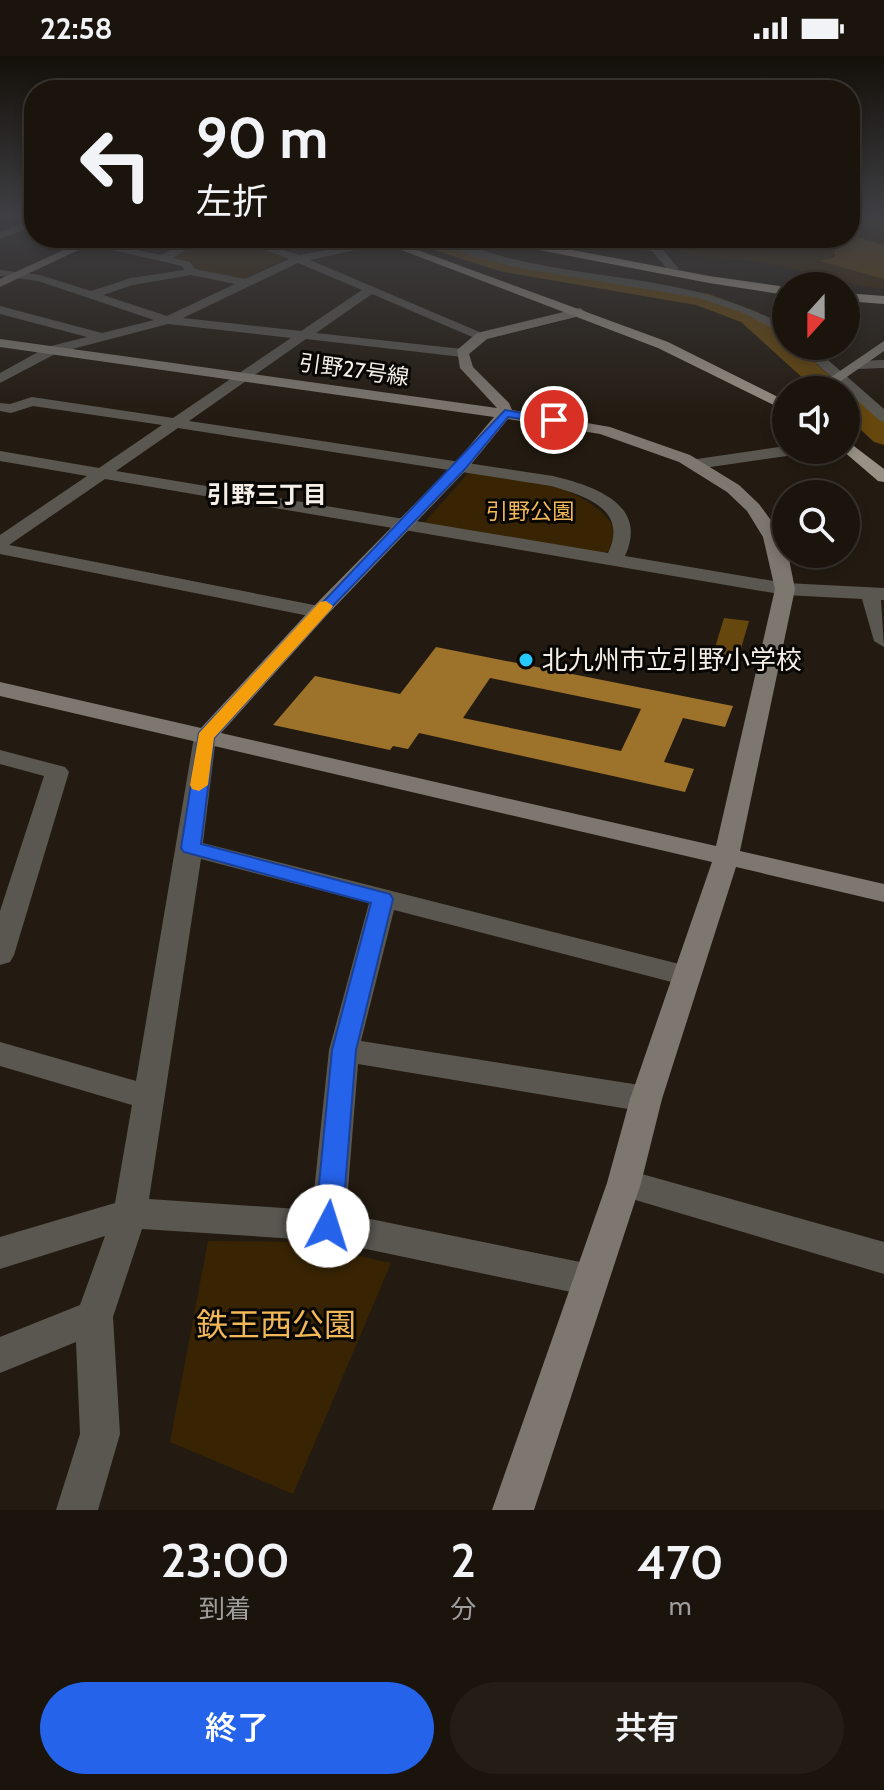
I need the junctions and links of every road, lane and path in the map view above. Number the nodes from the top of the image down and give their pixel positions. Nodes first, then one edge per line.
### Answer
1 (57, 284) edge
2 (125, 284) edge
3 (244, 284) edge
4 (358, 284) edge
5 (501, 284) edge
6 (633, 284) edge
7 (743, 284) edge
8 (772, 287) edge
9 (371, 289) junction
10 (89, 295) junction
11 (860, 296) edge
12 (884, 298) edge
13 (0, 310) edge
14 (580, 312) junction
15 (168, 320) junction
16 (772, 322) edge
17 (302, 335) junction
18 (482, 336) junction
19 (105, 338) junction
20 (0, 343) edge
21 (884, 345) edge
22 (52, 350) junction
23 (462, 353) junction
24 (817, 360) edge
25 (884, 364) edge
26 (857, 365) junction
27 (832, 376) edge
28 (838, 376) edge
29 (243, 377) junction
30 (0, 379) edge
31 (884, 395) edge
32 (862, 396) joint
33 (772, 400) edge
34 (0, 407) edge
35 (505, 413) junction
36 (884, 417) edge
37 (176, 423) junction
38 (772, 453) edge
39 (0, 456) edge
40 (860, 457) edge
41 (697, 464) junction
42 (462, 465) junction
43 (100, 473) junction
44 (884, 477) edge
45 (406, 525) junction
46 (0, 543) edge
47 (0, 549) edge
48 (614, 561) junction
49 (785, 589) junction
50 (877, 594) edge
51 (319, 612) junction
52 (884, 641) edge
53 (0, 689) edge
54 (205, 737) junction
55 (0, 757) edge
56 (190, 848) junction
57 (726, 858) junction
58 (884, 893) edge
59 (383, 899) junction
60 (0, 955) edge
61 (687, 976) junction
62 (344, 1050) junction
63 (0, 1054) edge
64 (151, 1098) junction
65 (646, 1099) junction
66 (624, 1183) junction
67 (130, 1213) junction
68 (328, 1226) junction
69 (0, 1253) edge
70 (884, 1258) edge
71 (590, 1280) junction
72 (94, 1317) junction
73 (0, 1355) edge
74 (77, 1510) edge
75 (513, 1510) edge

1 - 10 street
2 - 10 street
3 - 15 street
4 - 9 street
5 - 14 main road
6 - 16 street
7 - 8 highway
9 - 17 street
9 - 18 street
10 - 15 street
11 - 12 highway
13 - 19 street
14 - 18 street
14 - 33 main road
15 - 17 street
15 - 19 street
17 - 23 street
17 - 29 street
18 - 23 street
19 - 22 street
20 - 22 street, 引野27号線
21 - 26 street
22 - 29 street, 引野27号線
22 - 30 street
23 - 35 street
24 - 27 street
25 - 26 street
26 - 28 street
29 - 35 street, 引野27号線
29 - 37 street
31 - 32 street
32 - 36 street
34 - 37 street
35 - 41 street, 引野27号線
35 - 42 street
37 - 42 street
37 - 43 street
38 - 41 street
39 - 43 street
40 - 44 main road
41 - 49 street, 引野27号線
42 - 45 street
42 - 48 street
43 - 45 street
43 - 46 street
45 - 48 street
45 - 51 street
47 - 51 street
48 - 49 street
49 - 50 street
49 - 57 street
50 - 52 street
51 - 54 street
53 - 54 street
54 - 56 street
54 - 57 street
55 - 60 street
56 - 59 street
56 - 64 street
57 - 58 street
57 - 61 street
59 - 61 street
59 - 62 street
61 - 65 street
62 - 65 street
62 - 68 street
63 - 64 street
64 - 67 street
65 - 66 street
66 - 70 street
66 - 71 street
67 - 68 street
67 - 69 street
67 - 72 street
68 - 71 street
71 - 75 street
72 - 73 street
72 - 74 street

